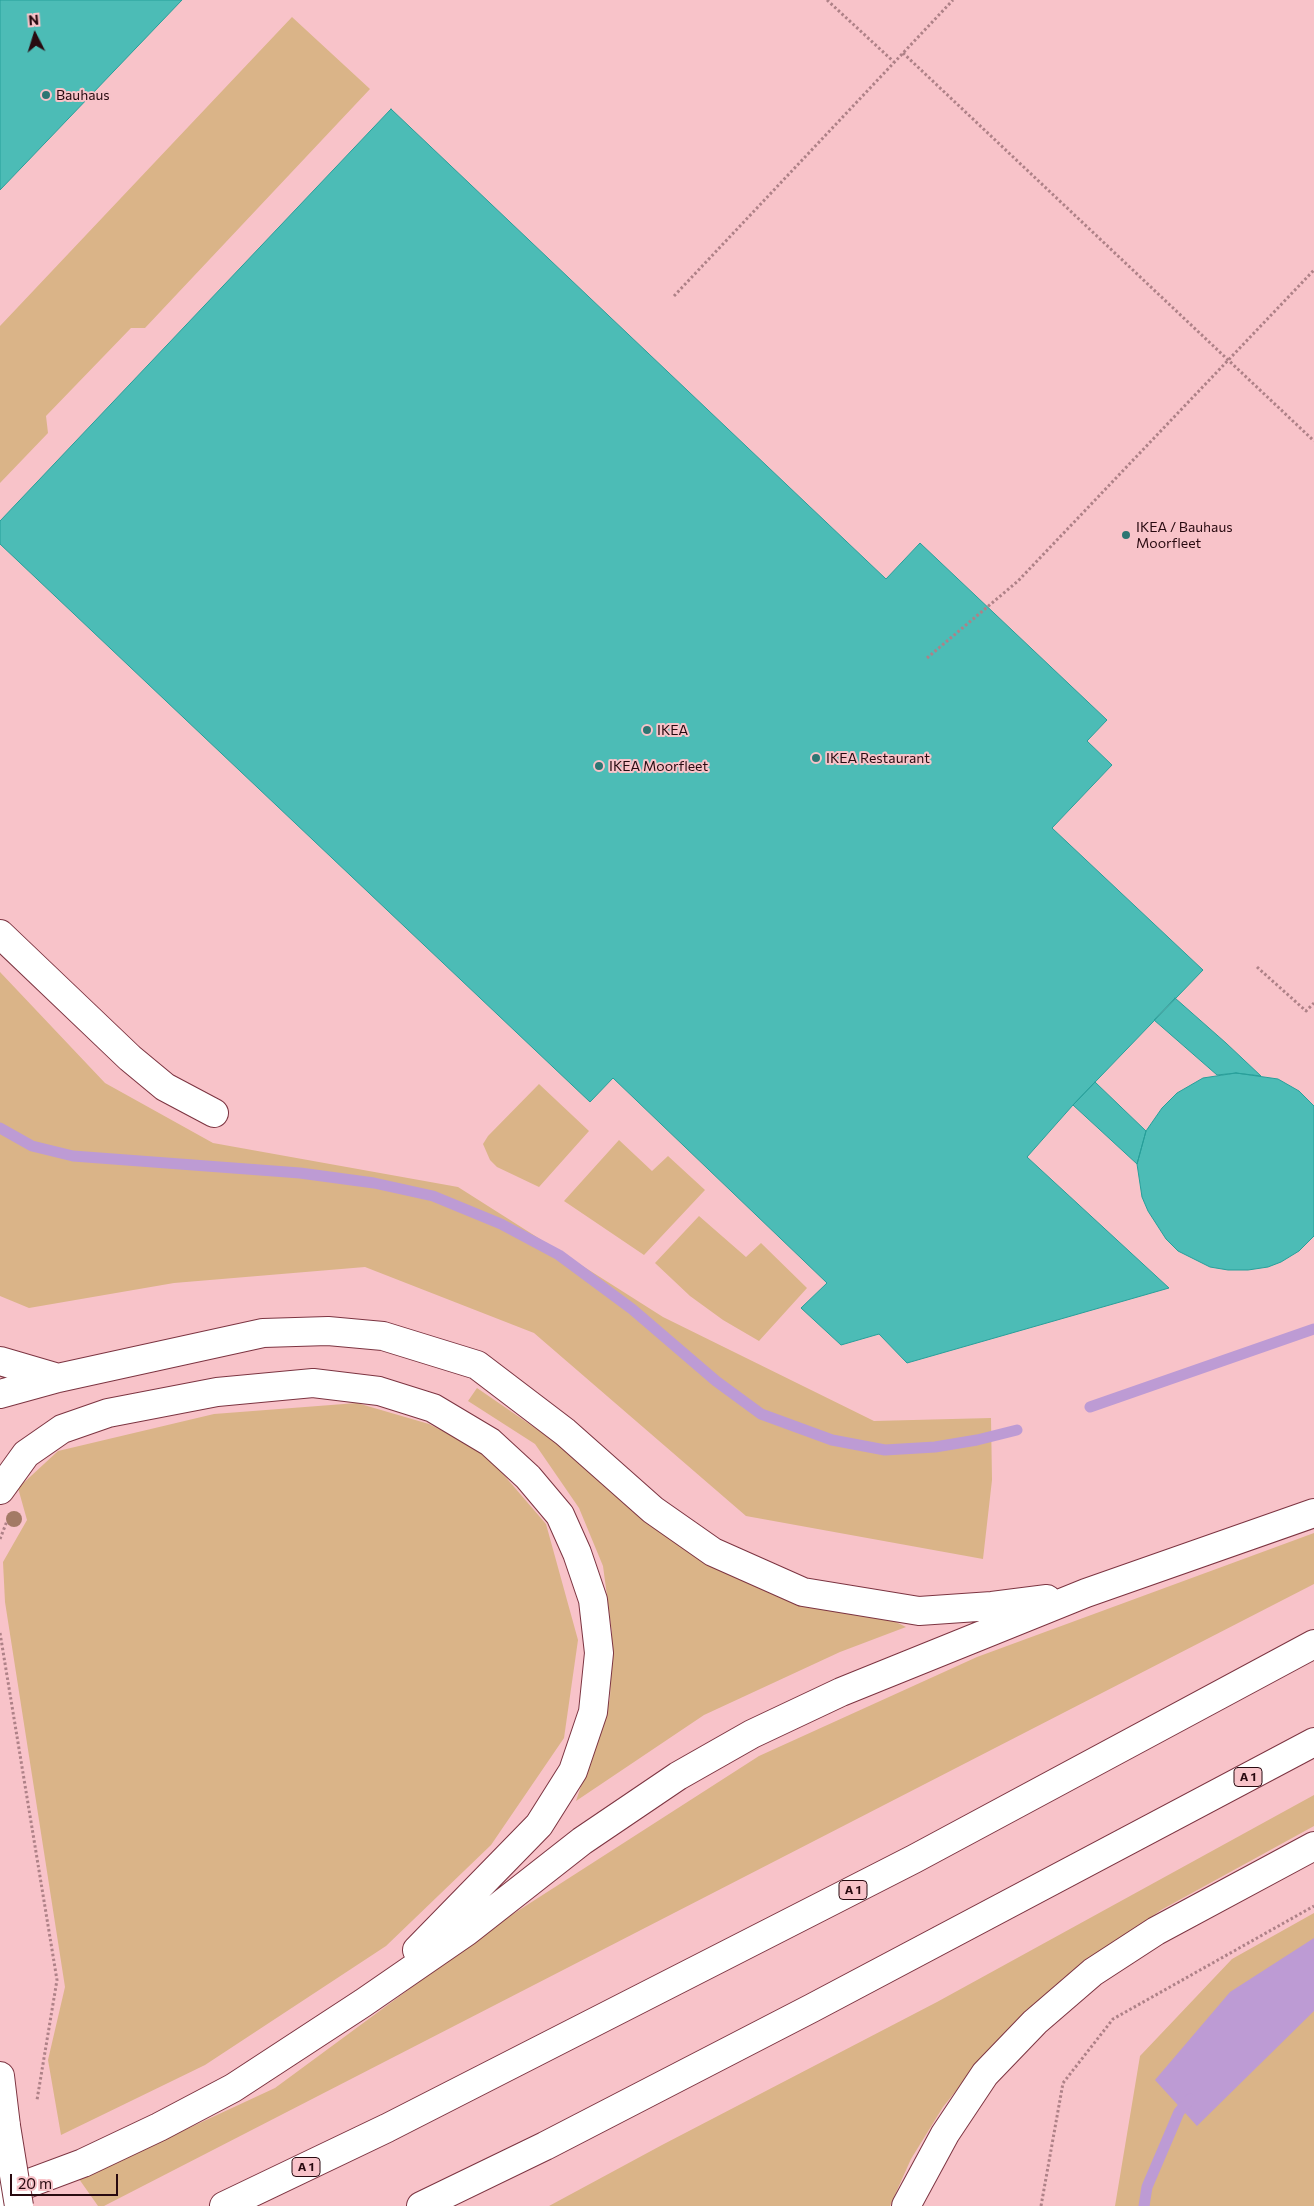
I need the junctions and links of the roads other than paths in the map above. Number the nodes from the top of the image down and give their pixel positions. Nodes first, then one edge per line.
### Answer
1 (0, 934) edge
2 (214, 1113) dead end
3 (0, 1360) edge
4 (58, 1378) junction
5 (0, 1394) edge
6 (0, 1490) edge
7 (1314, 1513) edge
8 (1086, 1594) junction
9 (1314, 1644) edge
10 (1314, 1742) edge
11 (1314, 1846) edge
12 (362, 2003) junction
13 (0, 2076) edge
14 (545, 2146) junction
15 (0, 2194) edge
16 (19, 2206) edge
17 (224, 2206) edge
18 (421, 2206) edge
19 (451, 2206) edge
20 (906, 2206) edge

1 - 2 main road
3 - 4 main road
4 - 5 main road
4 - 8 main road
6 - 12 main road
7 - 8 main road
8 - 12 main road
9 - 17 main road, A 1
10 - 14 main road, A 1
11 - 20 main road
12 - 15 main road
13 - 16 main road, bridge
14 - 18 main road, A 1
14 - 19 main road

